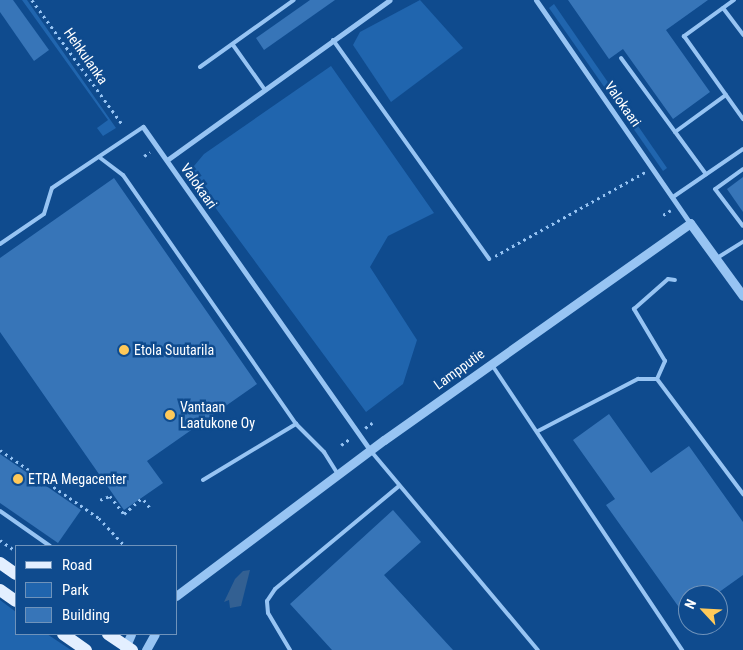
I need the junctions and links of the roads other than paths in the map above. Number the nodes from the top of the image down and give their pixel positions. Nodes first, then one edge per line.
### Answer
1 (294, 0) edge
2 (390, 0) edge
3 (536, 0) edge
4 (734, 0) edge
5 (724, 8) junction
6 (743, 35) edge
7 (333, 40) junction
8 (233, 45) junction
9 (621, 58) dead end
10 (200, 67) dead end
11 (265, 90) junction
12 (726, 95) junction
13 (743, 119) edge
14 (143, 127) joint
15 (675, 132) junction
16 (743, 149) edge
17 (99, 157) junction
18 (167, 160) junction
19 (743, 169) edge
20 (706, 174) junction
21 (673, 197) junction
22 (690, 223) junction
23 (743, 226) edge
24 (743, 242) edge
25 (0, 244) edge
26 (716, 258) junction
27 (489, 259) road end
28 (675, 280) dead end
29 (743, 296) edge
30 (491, 363) junction
31 (657, 379) junction
32 (296, 424) junction
33 (538, 432) junction
34 (370, 450) junction
35 (338, 474) junction
36 (203, 480) dead end
37 (400, 486) junction
38 (743, 494) edge
39 (0, 511) edge
40 (49, 545) edge
41 (0, 563) edge
42 (15, 573) edge
43 (0, 590) edge
44 (178, 594) edge
45 (15, 600) edge
46 (64, 635) edge
47 (110, 635) edge
48 (154, 635) edge
49 (128, 645) edge
50 (86, 650) edge
51 (146, 650) edge
52 (290, 650) edge
53 (538, 650) edge
54 (682, 650) edge

1 - 8 lane
2 - 7 street, Valokaari
3 - 21 street, Valokaari
4 - 5 lane
5 - 6 lane
5 - 12 lane
7 - 11 street, Valokaari
7 - 27 lane
8 - 10 lane
8 - 11 lane
9 - 15 lane
11 - 18 street, Valokaari
12 - 13 lane
12 - 15 lane
14 - 17 lane
14 - 18 street
15 - 20 lane
16 - 20 lane
17 - 25 lane
17 - 32 lane
18 - 34 street, Valokaari
19 - 23 lane
20 - 21 lane
21 - 22 street, Valokaari
22 - 26 street
22 - 30 street, Lampputie
24 - 26 lane
26 - 29 street
28 - 31 lane
30 - 33 lane
30 - 34 street, Lampputie
31 - 33 lane
31 - 38 lane
32 - 35 lane
32 - 36 lane
33 - 54 lane
34 - 35 street, Lampputie
34 - 37 lane
35 - 44 street, Lampputie
37 - 52 lane
37 - 53 lane
39 - 40 lane
41 - 42 main road
43 - 45 main road
46 - 50 main road
47 - 49 main road
48 - 51 street

